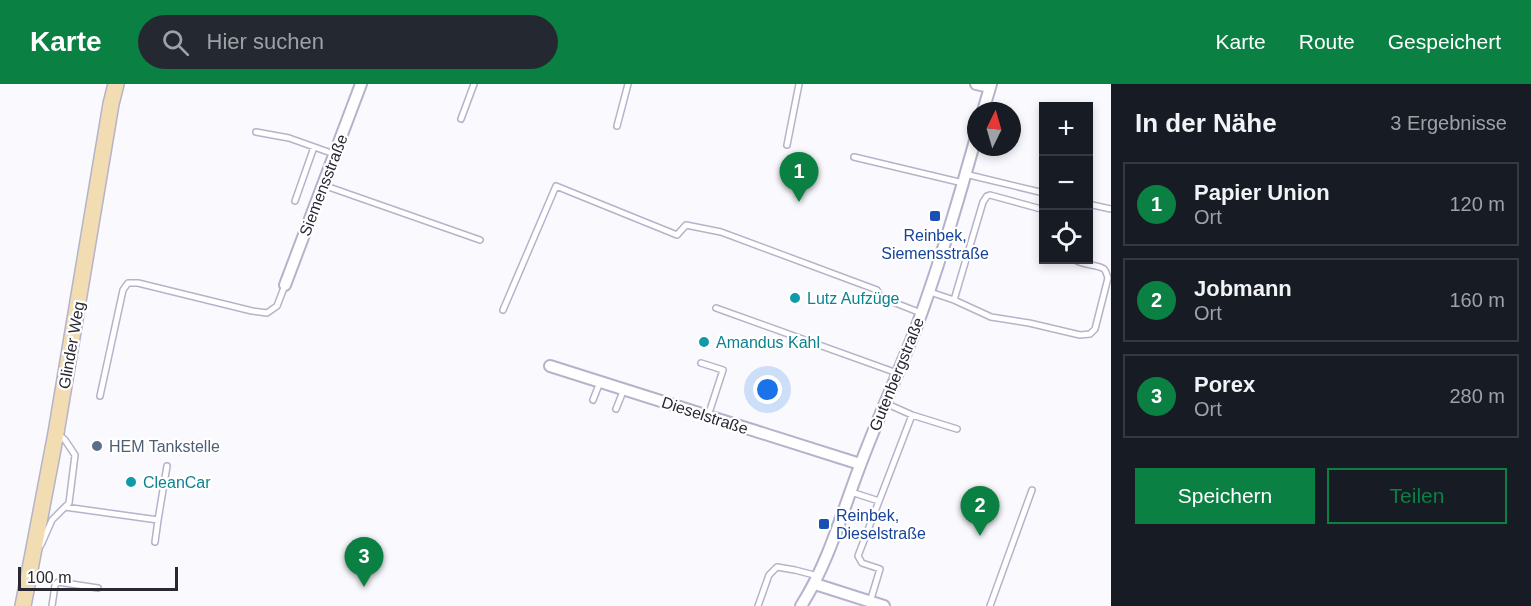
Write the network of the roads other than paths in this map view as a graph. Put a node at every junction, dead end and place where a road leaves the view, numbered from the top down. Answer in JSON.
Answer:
{"nodes":[{"id":1,"x":116,"y":84,"type":"edge"},
{"id":2,"x":361,"y":84,"type":"edge"},
{"id":3,"x":474,"y":84,"type":"edge"},
{"id":4,"x":628,"y":84,"type":"edge"},
{"id":5,"x":799,"y":84,"type":"edge"},
{"id":6,"x":976,"y":84,"type":"edge"},
{"id":7,"x":991,"y":86,"type":"edge"},
{"id":8,"x":986,"y":102,"type":"edge"},
{"id":9,"x":461,"y":119,"type":"dead end"},
{"id":10,"x":617,"y":126,"type":"dead end"},
{"id":11,"x":256,"y":132,"type":"dead end"},
{"id":12,"x":787,"y":145,"type":"dead end"},
{"id":13,"x":314,"y":147,"type":"junction"},
{"id":14,"x":334,"y":154,"type":"junction"},
{"id":15,"x":971,"y":156,"type":"edge"},
{"id":16,"x":854,"y":157,"type":"dead end"},
{"id":17,"x":964,"y":179,"type":"junction"},
{"id":18,"x":323,"y":185,"type":"junction"},
{"id":19,"x":1039,"y":192,"type":"edge"},
{"id":20,"x":295,"y":201,"type":"dead end"},
{"id":21,"x":1093,"y":205,"type":"edge"},
{"id":22,"x":1111,"y":209,"type":"edge"},
{"id":23,"x":1042,"y":210,"type":"edge"},
{"id":24,"x":480,"y":240,"type":"dead end"},
{"id":25,"x":1082,"y":264,"type":"edge"},
{"id":26,"x":1108,"y":269,"type":"edge"},
{"id":27,"x":285,"y":285,"type":"joint"},
{"id":28,"x":928,"y":291,"type":"junction"},
{"id":29,"x":954,"y":300,"type":"junction"},
{"id":30,"x":716,"y":308,"type":"dead end"},
{"id":31,"x":504,"y":310,"type":"dead end"},
{"id":32,"x":921,"y":313,"type":"junction"},
{"id":33,"x":701,"y":363,"type":"dead end"},
{"id":34,"x":550,"y":366,"type":"dead end"},
{"id":35,"x":897,"y":373,"type":"junction"},
{"id":36,"x":600,"y":382,"type":"junction"},
{"id":37,"x":624,"y":389,"type":"junction"},
{"id":38,"x":100,"y":396,"type":"dead end"},
{"id":39,"x":593,"y":400,"type":"dead end"},
{"id":40,"x":885,"y":403,"type":"junction"},
{"id":41,"x":616,"y":409,"type":"dead end"},
{"id":42,"x":912,"y":415,"type":"junction"},
{"id":43,"x":708,"y":416,"type":"junction"},
{"id":44,"x":957,"y":429,"type":"dead end"},
{"id":45,"x":56,"y":433,"type":"junction"},
{"id":46,"x":861,"y":464,"type":"junction"},
{"id":47,"x":167,"y":466,"type":"dead end"},
{"id":48,"x":1032,"y":490,"type":"dead end"},
{"id":49,"x":851,"y":492,"type":"junction"},
{"id":50,"x":879,"y":501,"type":"junction"},
{"id":51,"x":65,"y":507,"type":"junction"},
{"id":52,"x":158,"y":520,"type":"junction"},
{"id":53,"x":155,"y":542,"type":"dead end"},
{"id":54,"x":28,"y":571,"type":"junction"},
{"id":55,"x":816,"y":580,"type":"junction"},
{"id":56,"x":98,"y":588,"type":"dead end"},
{"id":57,"x":870,"y":602,"type":"junction"},
{"id":58,"x":23,"y":606,"type":"edge"},
{"id":59,"x":52,"y":606,"type":"edge"},
{"id":60,"x":758,"y":606,"type":"edge"},
{"id":61,"x":801,"y":606,"type":"edge"},
{"id":62,"x":884,"y":606,"type":"edge"},
{"id":63,"x":990,"y":606,"type":"edge"}],
"edges":[{"from":1,"to":45,"type":"main road","name":"Glinder Weg"},
{"from":2,"to":14,"type":"street","name":"Siemensstraße"},
{"from":3,"to":9,"type":"lane"},
{"from":4,"to":10,"type":"lane"},
{"from":5,"to":12,"type":"lane"},
{"from":6,"to":7,"type":"street"},
{"from":7,"to":8,"type":"street"},
{"from":11,"to":13,"type":"lane"},
{"from":13,"to":14,"type":"lane"},
{"from":13,"to":20,"type":"lane"},
{"from":14,"to":18,"type":"street","name":"Siemensstraße"},
{"from":15,"to":17,"type":"street","name":"Gutenbergstraße"},
{"from":16,"to":17,"type":"lane"},
{"from":17,"to":19,"type":"lane"},
{"from":17,"to":28,"type":"street","name":"Gutenbergstraße"},
{"from":18,"to":24,"type":"lane"},
{"from":18,"to":27,"type":"street","name":"Siemensstraße"},
{"from":21,"to":22,"type":"lane"},
{"from":23,"to":29,"type":"lane"},
{"from":25,"to":26,"type":"lane"},
{"from":26,"to":29,"type":"lane"},
{"from":27,"to":38,"type":"lane"},
{"from":28,"to":29,"type":"lane"},
{"from":28,"to":32,"type":"street","name":"Gutenbergstraße"},
{"from":30,"to":35,"type":"lane"},
{"from":31,"to":32,"type":"lane"},
{"from":32,"to":35,"type":"street","name":"Gutenbergstraße"},
{"from":33,"to":43,"type":"lane"},
{"from":34,"to":36,"type":"street","name":"Dieselstraße"},
{"from":35,"to":40,"type":"street","name":"Gutenbergstraße"},
{"from":36,"to":37,"type":"street","name":"Dieselstraße"},
{"from":36,"to":39,"type":"lane"},
{"from":37,"to":41,"type":"lane"},
{"from":37,"to":43,"type":"street","name":"Dieselstraße"},
{"from":40,"to":42,"type":"lane"},
{"from":40,"to":46,"type":"street","name":"Gutenbergstraße"},
{"from":42,"to":44,"type":"lane"},
{"from":42,"to":50,"type":"lane"},
{"from":43,"to":46,"type":"street","name":"Dieselstraße"},
{"from":45,"to":51,"type":"lane"},
{"from":45,"to":54,"type":"main road","name":"Glinder Weg"},
{"from":46,"to":49,"type":"street","name":"Gutenbergstraße"},
{"from":47,"to":52,"type":"lane"},
{"from":48,"to":63,"type":"lane"},
{"from":49,"to":50,"type":"lane"},
{"from":49,"to":55,"type":"street","name":"Gutenbergstraße"},
{"from":50,"to":57,"type":"lane"},
{"from":51,"to":52,"type":"lane"},
{"from":51,"to":54,"type":"lane"},
{"from":52,"to":53,"type":"lane"},
{"from":54,"to":58,"type":"main road","name":"Glinder Weg"},
{"from":55,"to":57,"type":"street"},
{"from":55,"to":60,"type":"lane"},
{"from":55,"to":61,"type":"street","name":"Gutenbergstraße"},
{"from":56,"to":59,"type":"lane"},
{"from":57,"to":62,"type":"street"}]}
